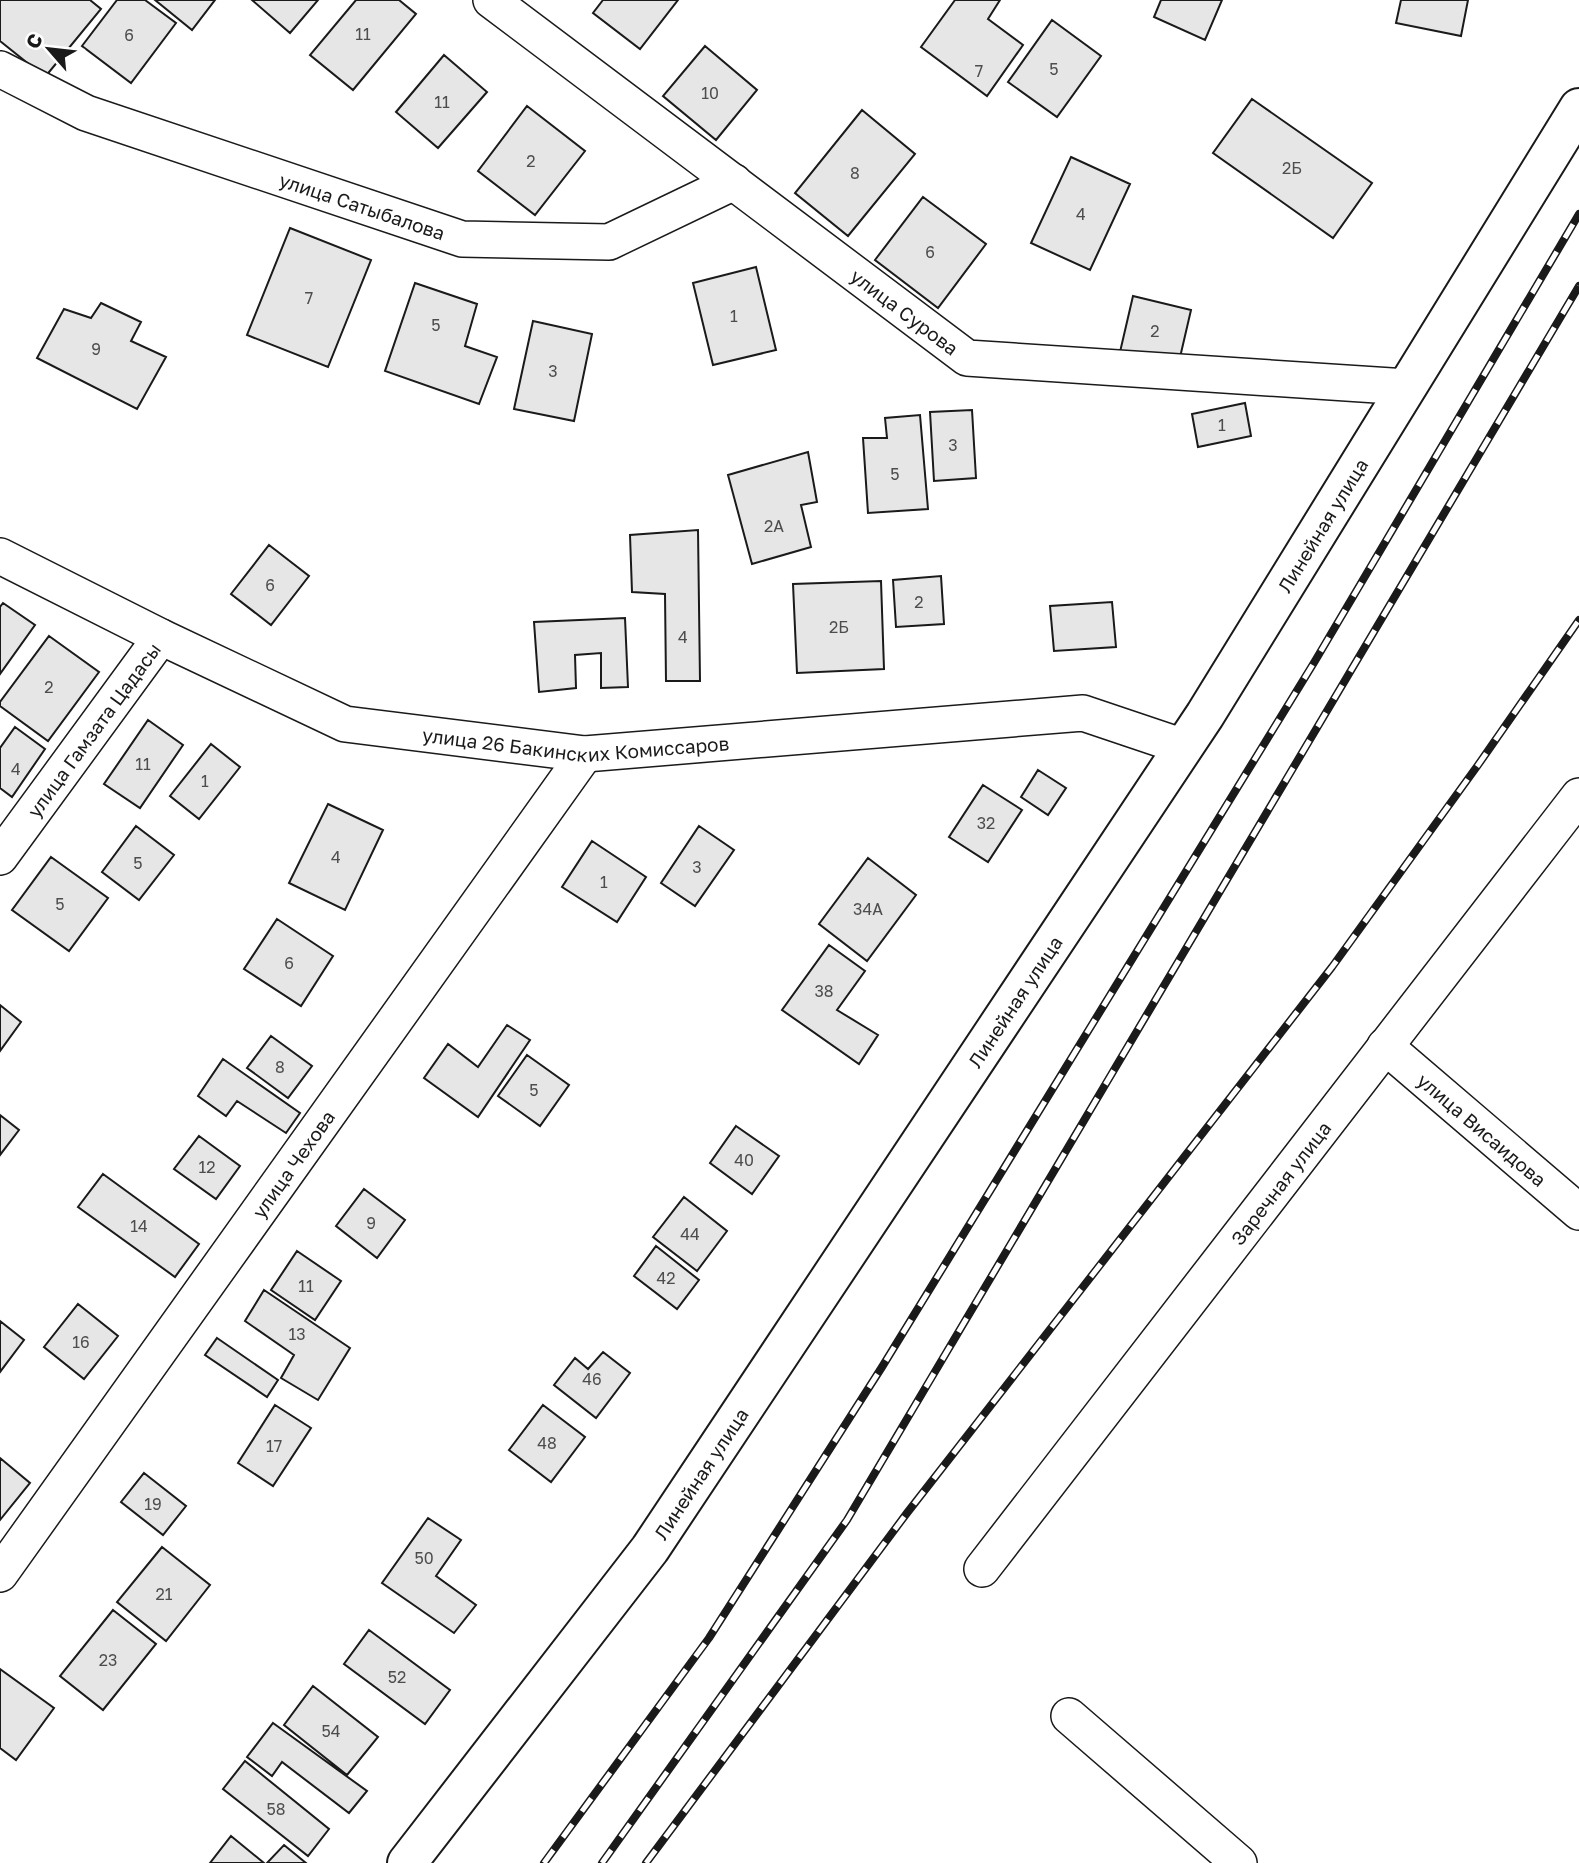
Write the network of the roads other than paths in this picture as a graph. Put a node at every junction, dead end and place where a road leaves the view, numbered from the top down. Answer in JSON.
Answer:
{"nodes":[{"id":1,"x":491,"y":0,"type":"edge"},
{"id":2,"x":0,"y":69,"type":"edge"},
{"id":3,"x":1579,"y":108,"type":"edge"},
{"id":4,"x":734,"y":182,"type":"junction"},
{"id":5,"x":1407,"y":387,"type":"junction"},
{"id":6,"x":0,"y":556,"type":"edge"},
{"id":7,"x":161,"y":637,"type":"junction"},
{"id":8,"x":1184,"y":747,"type":"junction"},
{"id":9,"x":585,"y":754,"type":"junction"},
{"id":10,"x":1579,"y":796,"type":"edge"},
{"id":11,"x":0,"y":857,"type":"edge"},
{"id":12,"x":1385,"y":1046,"type":"junction"},
{"id":13,"x":1579,"y":1212,"type":"edge"},
{"id":14,"x":982,"y":1569,"type":"dead end"},
{"id":15,"x":0,"y":1574,"type":"edge"},
{"id":16,"x":1069,"y":1716,"type":"dead end"},
{"id":17,"x":407,"y":1863,"type":"edge"},
{"id":18,"x":1239,"y":1863,"type":"edge"}],
"edges":[{"from":1,"to":4,"type":"street","name":"улица Сурова"},
{"from":2,"to":4,"type":"street","name":"улица Сатыбалова"},
{"from":3,"to":5,"type":"main road","name":"Линейная улица"},
{"from":4,"to":5,"type":"street","name":"улица Сурова"},
{"from":5,"to":8,"type":"main road","name":"Линейная улица"},
{"from":6,"to":7,"type":"street","name":"улица 26 Бакинских Комиссаров"},
{"from":7,"to":9,"type":"street","name":"улица 26 Бакинских Комиссаров"},
{"from":7,"to":11,"type":"street","name":"улица Гамзата Цадасы"},
{"from":8,"to":9,"type":"street","name":"улица 26 Бакинских Комиссаров"},
{"from":8,"to":17,"type":"main road","name":"Линейная улица"},
{"from":9,"to":15,"type":"street","name":"улица Чехова"},
{"from":10,"to":12,"type":"street","name":"Заречная улица"},
{"from":12,"to":13,"type":"street","name":"улица Висаидова"},
{"from":12,"to":14,"type":"street","name":"Заречная улица"},
{"from":16,"to":18,"type":"street"}]}
